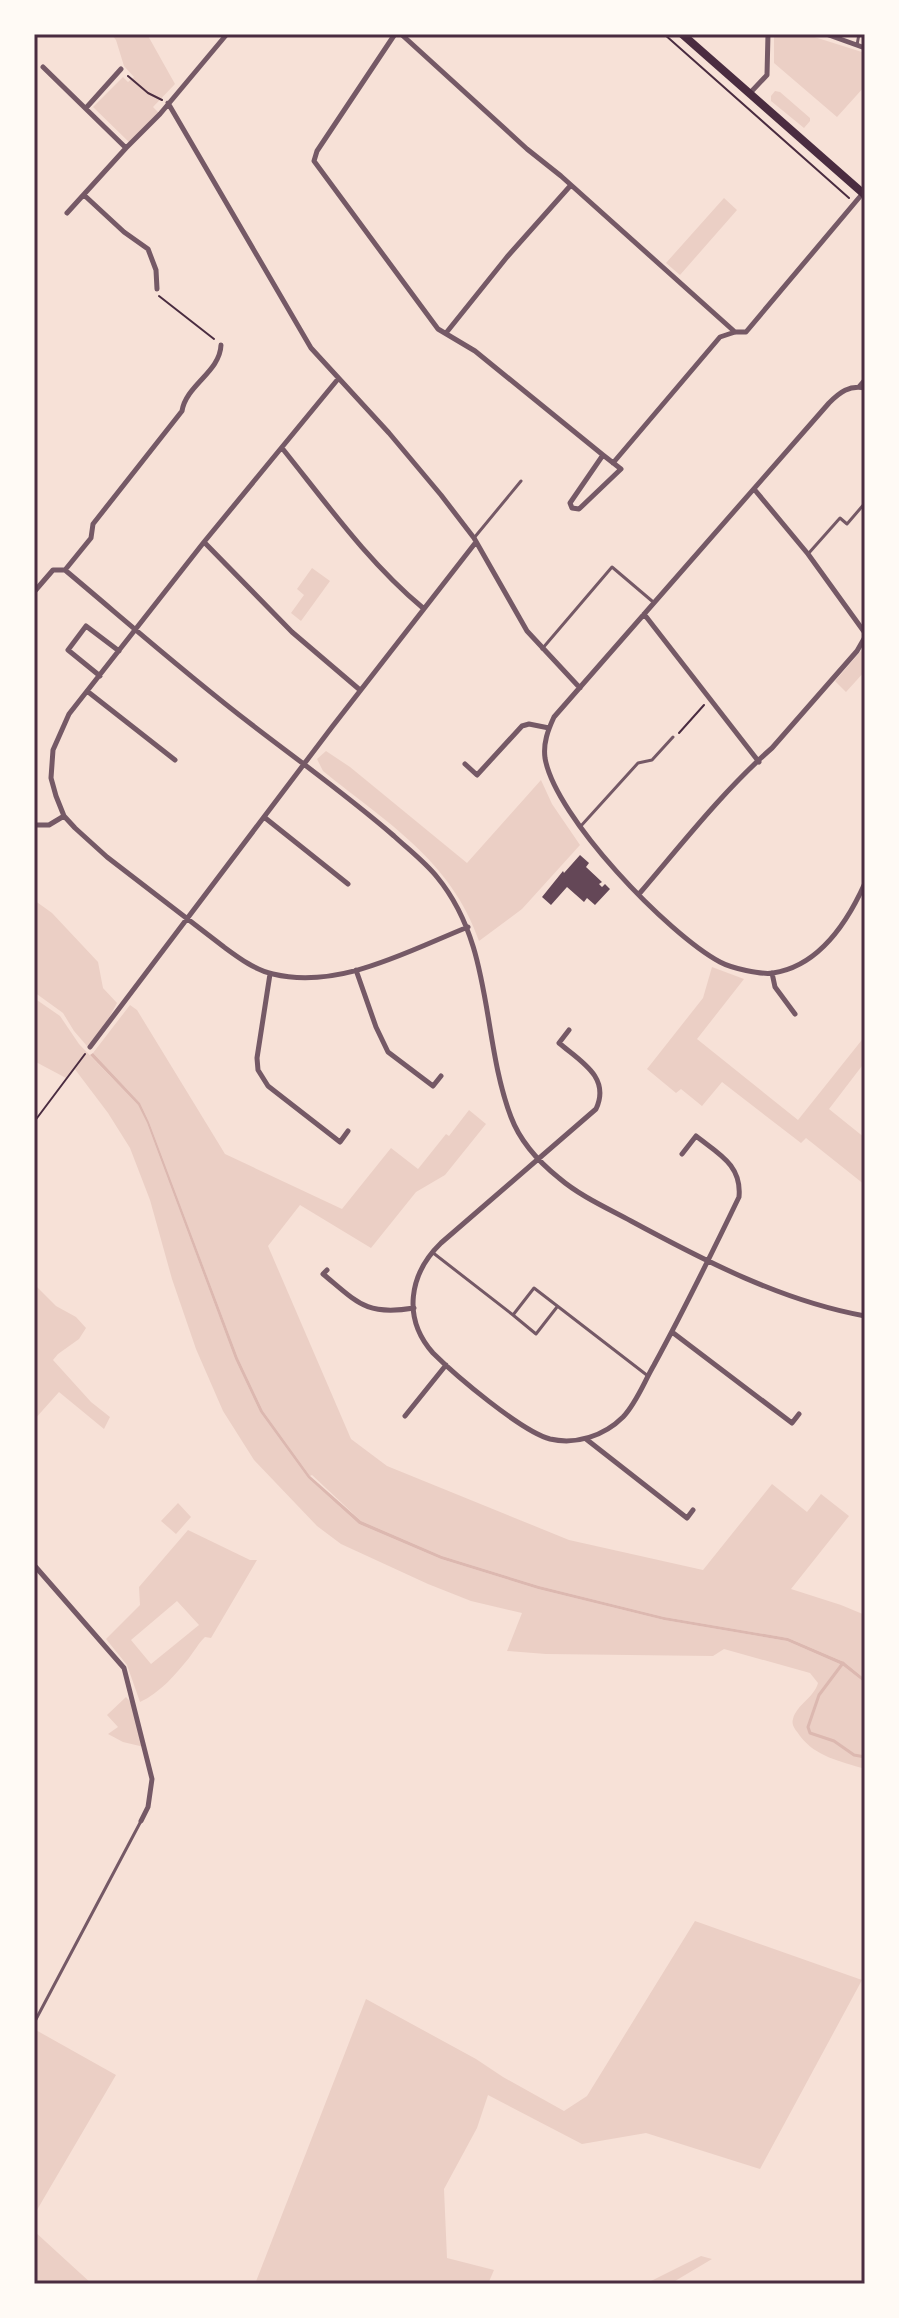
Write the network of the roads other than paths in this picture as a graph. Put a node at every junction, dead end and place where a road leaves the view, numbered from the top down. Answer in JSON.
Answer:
{"nodes":[{"id":1,"x":227,"y":34,"type":"edge"},
{"id":2,"x":398,"y":34,"type":"edge"},
{"id":3,"x":682,"y":34,"type":"edge"},
{"id":4,"x":768,"y":34,"type":"edge"},
{"id":5,"x":826,"y":34,"type":"edge"},
{"id":6,"x":859,"y":34,"type":"edge"},
{"id":7,"x":857,"y":45,"type":"junction"},
{"id":8,"x":865,"y":48,"type":"edge"},
{"id":9,"x":43,"y":67,"type":"dead end"},
{"id":10,"x":121,"y":69,"type":"road end"},
{"id":11,"x":749,"y":94,"type":"junction"},
{"id":12,"x":168,"y":103,"type":"junction"},
{"id":13,"x":86,"y":108,"type":"junction"},
{"id":14,"x":126,"y":148,"type":"junction"},
{"id":15,"x":571,"y":185,"type":"junction"},
{"id":16,"x":864,"y":194,"type":"edge"},
{"id":17,"x":84,"y":195,"type":"junction"},
{"id":18,"x":67,"y":213,"type":"dead end"},
{"id":19,"x":157,"y":289,"type":"road end"},
{"id":20,"x":735,"y":332,"type":"junction"},
{"id":21,"x":446,"y":333,"type":"junction"},
{"id":22,"x":221,"y":345,"type":"road end"},
{"id":23,"x":338,"y":379,"type":"junction"},
{"id":24,"x":865,"y":380,"type":"edge"},
{"id":25,"x":862,"y":388,"type":"edge"},
{"id":26,"x":282,"y":448,"type":"junction"},
{"id":27,"x":603,"y":455,"type":"junction"},
{"id":28,"x":613,"y":463,"type":"junction"},
{"id":29,"x":521,"y":481,"type":"dead end"},
{"id":30,"x":754,"y":489,"type":"junction"},
{"id":31,"x":865,"y":503,"type":"edge"},
{"id":32,"x":475,"y":540,"type":"junction"},
{"id":33,"x":204,"y":542,"type":"junction"},
{"id":34,"x":808,"y":554,"type":"junction"},
{"id":35,"x":65,"y":570,"type":"junction"},
{"id":36,"x":34,"y":592,"type":"edge"},
{"id":37,"x":654,"y":603,"type":"junction"},
{"id":38,"x":423,"y":608,"type":"junction"},
{"id":39,"x":644,"y":614,"type":"junction"},
{"id":40,"x":136,"y":630,"type":"junction"},
{"id":41,"x":865,"y":635,"type":"edge"},
{"id":42,"x":542,"y":649,"type":"junction"},
{"id":43,"x":119,"y":651,"type":"junction"},
{"id":44,"x":100,"y":676,"type":"junction"},
{"id":45,"x":580,"y":688,"type":"junction"},
{"id":46,"x":360,"y":690,"type":"junction"},
{"id":47,"x":87,"y":691,"type":"junction"},
{"id":48,"x":549,"y":728,"type":"junction"},
{"id":49,"x":673,"y":737,"type":"road end"},
{"id":50,"x":175,"y":760,"type":"dead end"},
{"id":51,"x":759,"y":762,"type":"junction"},
{"id":52,"x":305,"y":764,"type":"junction"},
{"id":53,"x":465,"y":764,"type":"dead end"},
{"id":54,"x":64,"y":816,"type":"junction"},
{"id":55,"x":264,"y":817,"type":"junction"},
{"id":56,"x":34,"y":825,"type":"edge"},
{"id":57,"x":580,"y":827,"type":"junction"},
{"id":58,"x":865,"y":883,"type":"edge"},
{"id":59,"x":348,"y":884,"type":"dead end"},
{"id":60,"x":638,"y":894,"type":"junction"},
{"id":61,"x":188,"y":919,"type":"junction"},
{"id":62,"x":468,"y":927,"type":"junction"},
{"id":63,"x":356,"y":970,"type":"junction"},
{"id":64,"x":772,"y":973,"type":"junction"},
{"id":65,"x":270,"y":974,"type":"junction"},
{"id":66,"x":795,"y":1014,"type":"dead end"},
{"id":67,"x":569,"y":1030,"type":"dead end"},
{"id":68,"x":90,"y":1047,"type":"dead end"},
{"id":69,"x":441,"y":1076,"type":"dead end"},
{"id":70,"x":348,"y":1131,"type":"dead end"},
{"id":71,"x":682,"y":1154,"type":"dead end"},
{"id":72,"x":539,"y":1160,"type":"junction"},
{"id":73,"x":432,"y":1252,"type":"junction"},
{"id":74,"x":708,"y":1259,"type":"junction"},
{"id":75,"x":327,"y":1270,"type":"dead end"},
{"id":76,"x":557,"y":1307,"type":"junction"},
{"id":77,"x":414,"y":1308,"type":"junction"},
{"id":78,"x":513,"y":1315,"type":"junction"},
{"id":79,"x":865,"y":1316,"type":"edge"},
{"id":80,"x":672,"y":1332,"type":"junction"},
{"id":81,"x":446,"y":1365,"type":"junction"},
{"id":82,"x":648,"y":1376,"type":"junction"},
{"id":83,"x":799,"y":1414,"type":"dead end"},
{"id":84,"x":405,"y":1416,"type":"dead end"},
{"id":85,"x":585,"y":1439,"type":"junction"},
{"id":86,"x":693,"y":1510,"type":"dead end"},
{"id":87,"x":34,"y":1565,"type":"edge"},
{"id":88,"x":141,"y":1821,"type":"joint"},
{"id":89,"x":34,"y":2023,"type":"edge"}],
"edges":[{"from":1,"to":12,"type":"street"},
{"from":2,"to":15,"type":"street"},
{"from":2,"to":21,"type":"street"},
{"from":3,"to":11,"type":"main road"},
{"from":4,"to":11,"type":"street"},
{"from":5,"to":7,"type":"street"},
{"from":6,"to":7,"type":"lane"},
{"from":7,"to":8,"type":"street"},
{"from":9,"to":13,"type":"street"},
{"from":10,"to":13,"type":"street"},
{"from":11,"to":16,"type":"main road"},
{"from":12,"to":14,"type":"street"},
{"from":12,"to":23,"type":"street"},
{"from":13,"to":14,"type":"street"},
{"from":14,"to":17,"type":"street"},
{"from":15,"to":20,"type":"street"},
{"from":15,"to":21,"type":"street"},
{"from":16,"to":20,"type":"street"},
{"from":17,"to":18,"type":"street"},
{"from":17,"to":19,"type":"street"},
{"from":20,"to":28,"type":"street"},
{"from":21,"to":27,"type":"street"},
{"from":22,"to":35,"type":"street"},
{"from":23,"to":26,"type":"street"},
{"from":23,"to":32,"type":"street"},
{"from":24,"to":25,"type":"street"},
{"from":25,"to":30,"type":"street"},
{"from":26,"to":33,"type":"street"},
{"from":26,"to":38,"type":"street"},
{"from":27,"to":28,"type":"street"},
{"from":27,"to":28,"type":"street"},
{"from":29,"to":32,"type":"lane"},
{"from":30,"to":34,"type":"street"},
{"from":30,"to":37,"type":"street"},
{"from":31,"to":34,"type":"lane"},
{"from":32,"to":38,"type":"street"},
{"from":32,"to":42,"type":"street"},
{"from":33,"to":40,"type":"street"},
{"from":33,"to":46,"type":"street"},
{"from":34,"to":41,"type":"street"},
{"from":35,"to":36,"type":"street"},
{"from":35,"to":40,"type":"street"},
{"from":37,"to":39,"type":"street"},
{"from":37,"to":42,"type":"lane"},
{"from":38,"to":46,"type":"street"},
{"from":39,"to":45,"type":"street"},
{"from":39,"to":51,"type":"street"},
{"from":40,"to":43,"type":"street"},
{"from":40,"to":52,"type":"street"},
{"from":41,"to":51,"type":"street"},
{"from":42,"to":45,"type":"street"},
{"from":43,"to":44,"type":"street"},
{"from":43,"to":44,"type":"street"},
{"from":44,"to":47,"type":"street"},
{"from":45,"to":48,"type":"street"},
{"from":46,"to":52,"type":"street"},
{"from":47,"to":50,"type":"street"},
{"from":47,"to":54,"type":"street"},
{"from":48,"to":53,"type":"street"},
{"from":48,"to":57,"type":"street"},
{"from":49,"to":57,"type":"lane"},
{"from":51,"to":60,"type":"street"},
{"from":52,"to":55,"type":"street"},
{"from":52,"to":62,"type":"street"},
{"from":54,"to":56,"type":"street"},
{"from":54,"to":61,"type":"street"},
{"from":55,"to":59,"type":"street"},
{"from":55,"to":61,"type":"street"},
{"from":57,"to":60,"type":"street"},
{"from":58,"to":64,"type":"street"},
{"from":60,"to":64,"type":"street"},
{"from":61,"to":65,"type":"street"},
{"from":61,"to":68,"type":"street"},
{"from":62,"to":63,"type":"street"},
{"from":62,"to":72,"type":"street"},
{"from":63,"to":65,"type":"street"},
{"from":63,"to":69,"type":"street"},
{"from":64,"to":66,"type":"street"},
{"from":65,"to":70,"type":"street"},
{"from":67,"to":72,"type":"street"},
{"from":71,"to":74,"type":"street"},
{"from":72,"to":73,"type":"street"},
{"from":72,"to":74,"type":"street"},
{"from":73,"to":77,"type":"street"},
{"from":73,"to":78,"type":"lane"},
{"from":74,"to":79,"type":"street"},
{"from":74,"to":80,"type":"street"},
{"from":75,"to":77,"type":"street"},
{"from":76,"to":78,"type":"lane"},
{"from":76,"to":78,"type":"lane"},
{"from":76,"to":82,"type":"lane"},
{"from":77,"to":81,"type":"street"},
{"from":80,"to":82,"type":"street"},
{"from":80,"to":83,"type":"street"},
{"from":81,"to":84,"type":"street"},
{"from":81,"to":85,"type":"street"},
{"from":82,"to":85,"type":"street"},
{"from":85,"to":86,"type":"street"},
{"from":87,"to":88,"type":"street"},
{"from":88,"to":89,"type":"lane"}]}
